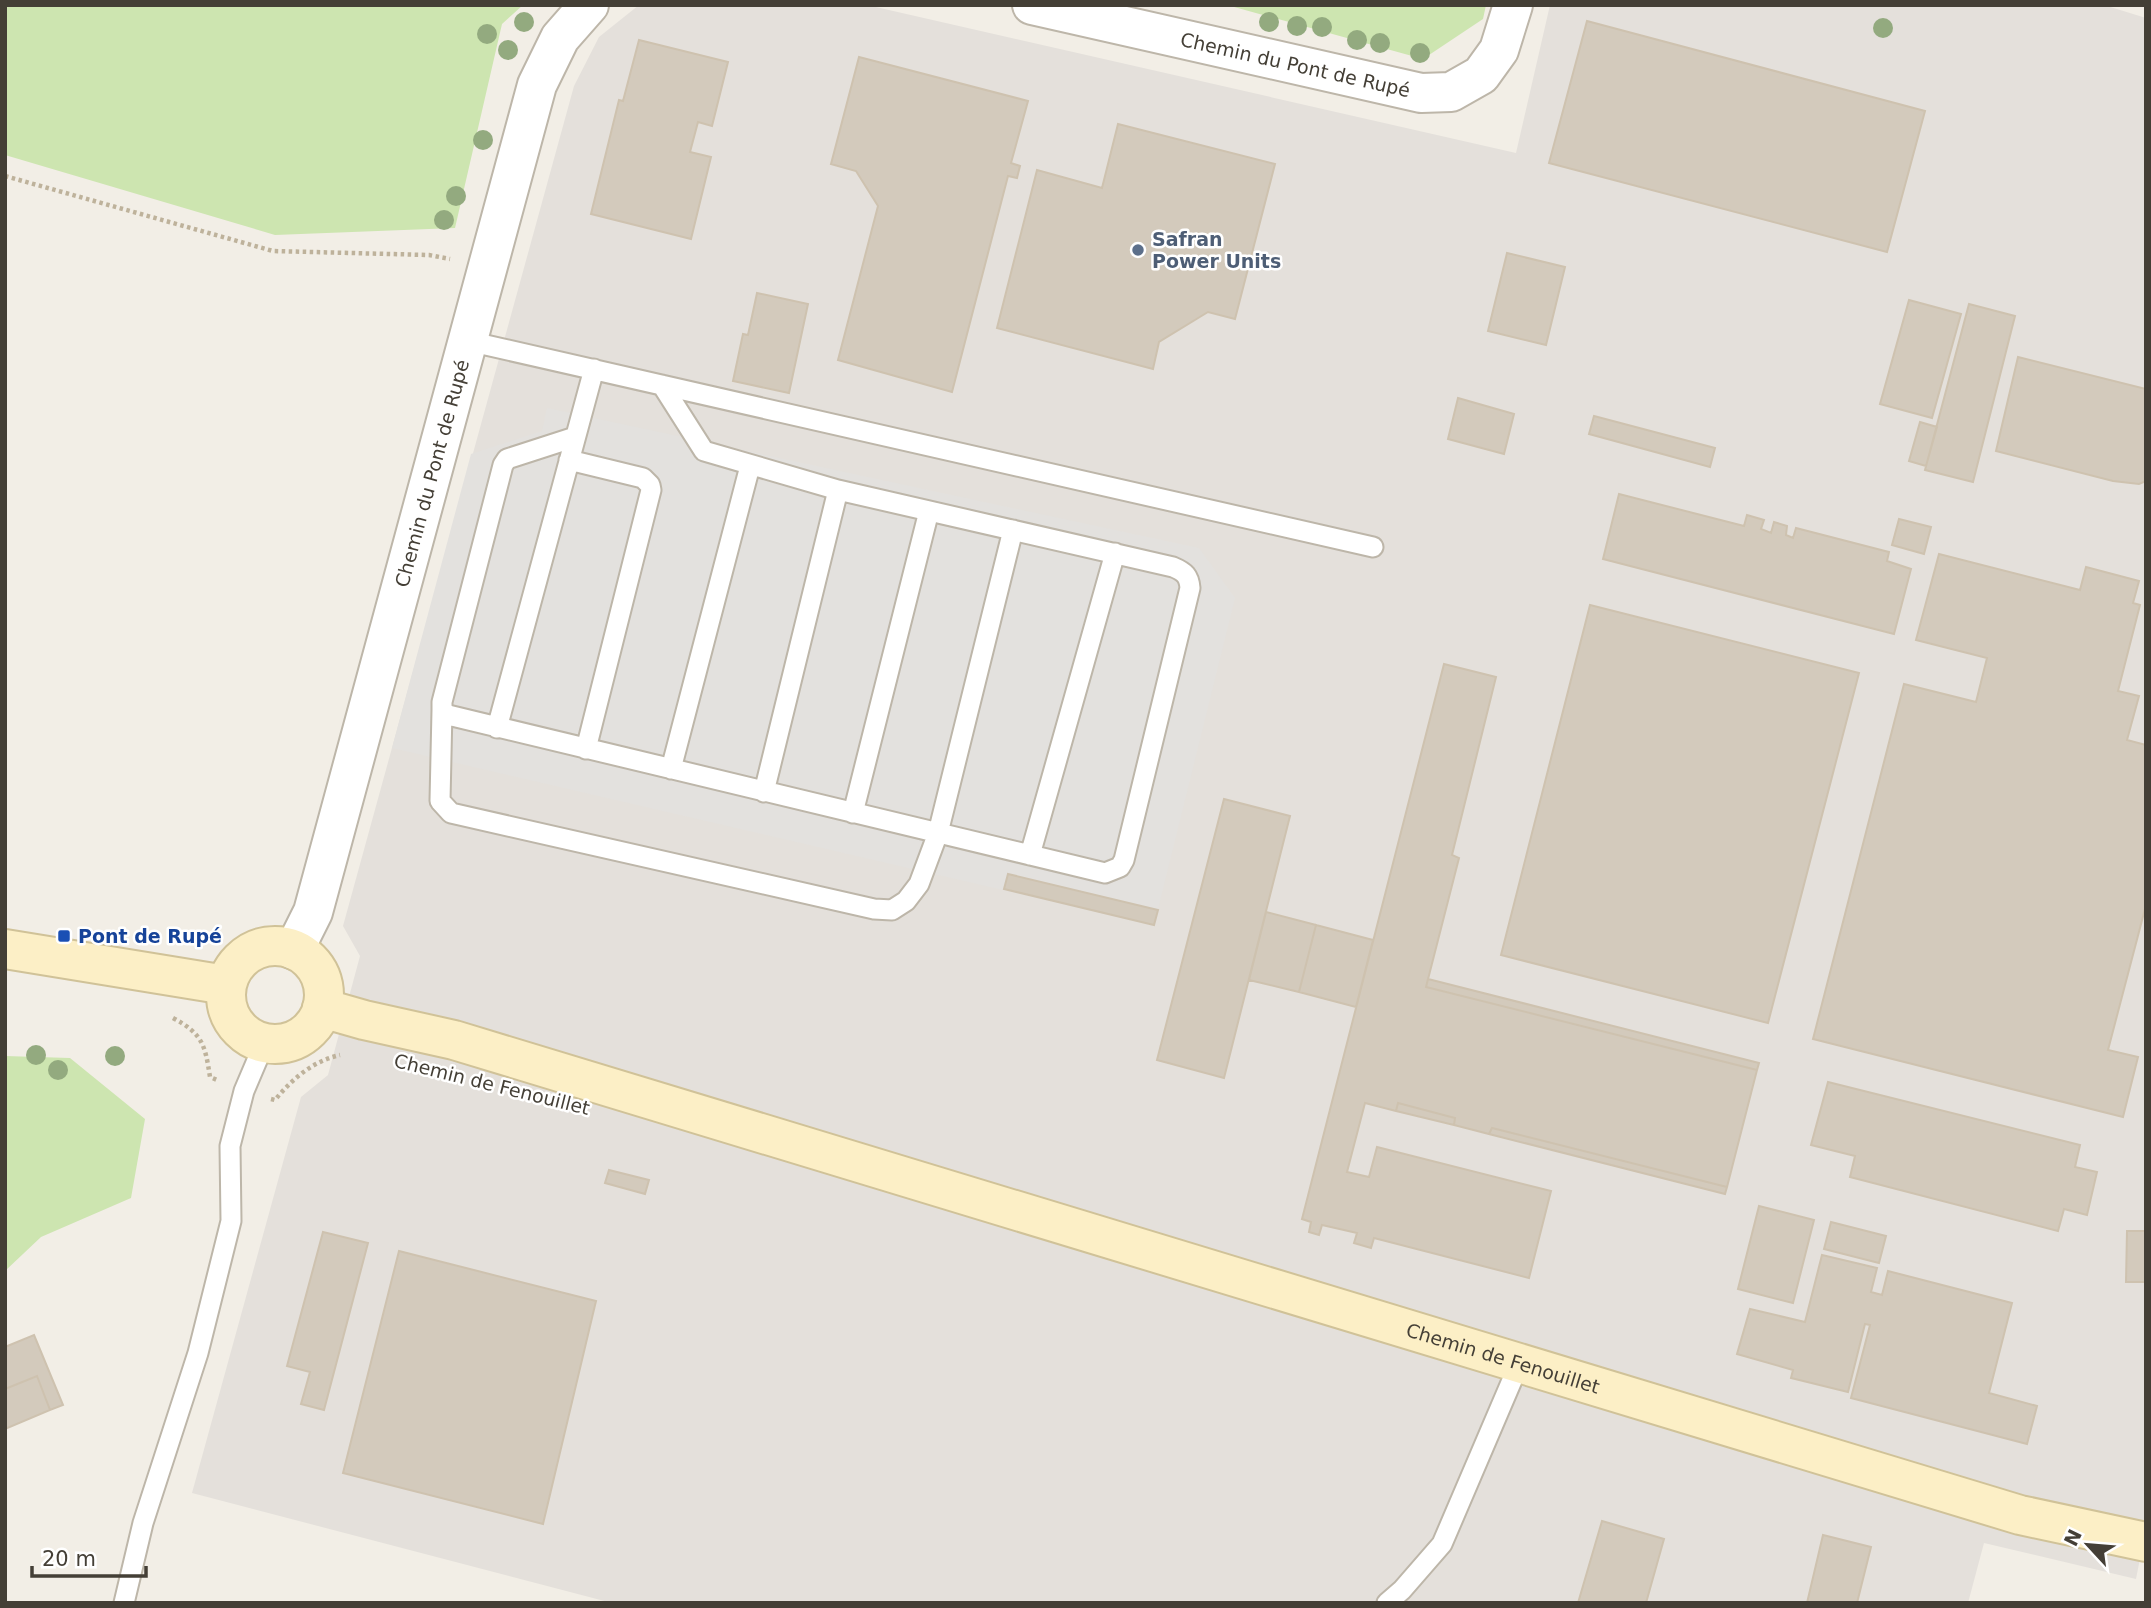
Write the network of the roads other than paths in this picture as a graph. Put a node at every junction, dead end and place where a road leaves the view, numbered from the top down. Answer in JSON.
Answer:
{"nodes":[{"id":1,"x":589,"y":5,"type":"edge"},
{"id":2,"x":1031,"y":5,"type":"edge"},
{"id":3,"x":1513,"y":5,"type":"edge"},
{"id":4,"x":468,"y":341,"type":"junction"},
{"id":5,"x":594,"y":369,"type":"junction"},
{"id":6,"x":662,"y":385,"type":"junction"},
{"id":7,"x":575,"y":437,"type":"junction"},
{"id":8,"x":569,"y":460,"type":"junction"},
{"id":9,"x":750,"y":466,"type":"junction"},
{"id":10,"x":838,"y":490,"type":"junction"},
{"id":11,"x":929,"y":511,"type":"junction"},
{"id":12,"x":1013,"y":530,"type":"junction"},
{"id":13,"x":1373,"y":547,"type":"dead end"},
{"id":14,"x":1115,"y":553,"type":"junction"},
{"id":15,"x":442,"y":710,"type":"junction"},
{"id":16,"x":497,"y":728,"type":"junction"},
{"id":17,"x":586,"y":749,"type":"junction"},
{"id":18,"x":671,"y":769,"type":"junction"},
{"id":19,"x":764,"y":792,"type":"junction"},
{"id":20,"x":853,"y":813,"type":"junction"},
{"id":21,"x":937,"y":833,"type":"junction"},
{"id":22,"x":1030,"y":855,"type":"junction"},
{"id":23,"x":5,"y":949,"type":"edge"},
{"id":24,"x":294,"y":950,"type":"junction"},
{"id":25,"x":226,"y":985,"type":"junction"},
{"id":26,"x":322,"y":1008,"type":"junction"},
{"id":27,"x":264,"y":1044,"type":"junction"},
{"id":28,"x":1519,"y":1364,"type":"junction"},
{"id":29,"x":2146,"y":1542,"type":"edge"},
{"id":30,"x":124,"y":1603,"type":"edge"},
{"id":31,"x":1387,"y":1603,"type":"edge"}],
"edges":[{"from":1,"to":4,"type":"street","name":"Chemin du Pont de Rupé"},
{"from":2,"to":3,"type":"street","name":"Chemin du Pont de Rupé"},
{"from":4,"to":5,"type":"lane"},
{"from":4,"to":24,"type":"street","name":"Chemin du Pont de Rupé"},
{"from":5,"to":6,"type":"lane"},
{"from":5,"to":7,"type":"lane"},
{"from":6,"to":9,"type":"lane"},
{"from":6,"to":13,"type":"lane"},
{"from":7,"to":8,"type":"lane"},
{"from":7,"to":15,"type":"lane"},
{"from":8,"to":16,"type":"lane"},
{"from":8,"to":17,"type":"lane"},
{"from":9,"to":10,"type":"lane"},
{"from":9,"to":18,"type":"lane"},
{"from":10,"to":11,"type":"lane"},
{"from":10,"to":19,"type":"lane"},
{"from":11,"to":12,"type":"lane"},
{"from":11,"to":20,"type":"lane"},
{"from":12,"to":14,"type":"lane"},
{"from":12,"to":21,"type":"lane"},
{"from":14,"to":22,"type":"lane"},
{"from":14,"to":22,"type":"lane"},
{"from":15,"to":16,"type":"lane"},
{"from":15,"to":21,"type":"lane"},
{"from":16,"to":17,"type":"lane"},
{"from":17,"to":18,"type":"lane"},
{"from":18,"to":19,"type":"lane"},
{"from":19,"to":20,"type":"lane"},
{"from":20,"to":21,"type":"lane"},
{"from":21,"to":22,"type":"lane"},
{"from":23,"to":25,"type":"street"},
{"from":24,"to":25,"type":"street"},
{"from":24,"to":26,"type":"street"},
{"from":25,"to":27,"type":"street"},
{"from":26,"to":27,"type":"street"},
{"from":26,"to":28,"type":"street","name":"Chemin de Fenouillet"},
{"from":27,"to":30,"type":"lane"},
{"from":28,"to":29,"type":"street","name":"Chemin de Fenouillet"},
{"from":28,"to":31,"type":"lane"}]}
